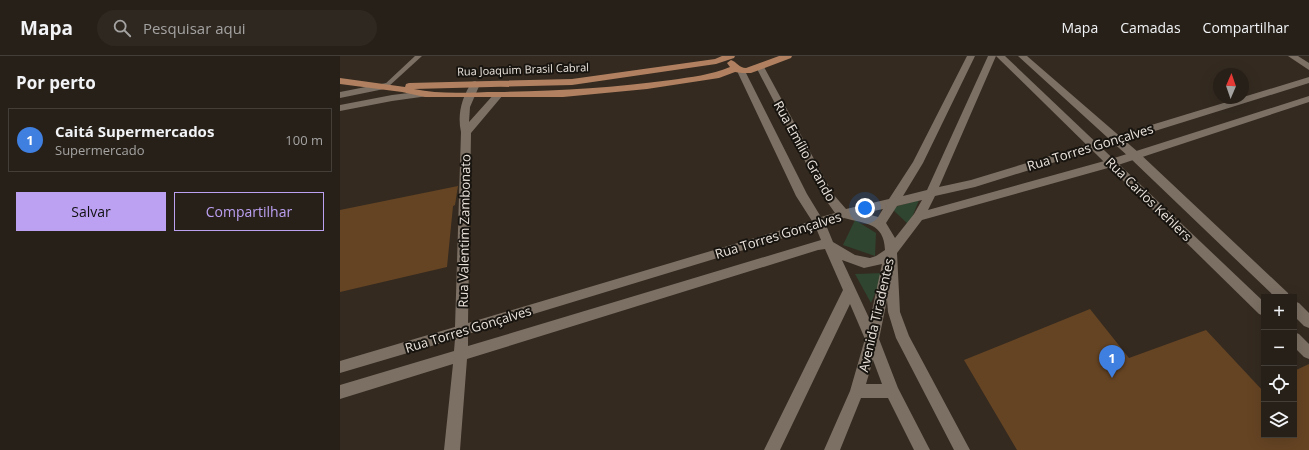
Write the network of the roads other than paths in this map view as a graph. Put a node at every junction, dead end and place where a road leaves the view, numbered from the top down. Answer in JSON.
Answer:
{"nodes":[{"id":1,"x":420,"y":56,"type":"edge"},
{"id":2,"x":731,"y":56,"type":"edge"},
{"id":3,"x":735,"y":56,"type":"edge"},
{"id":4,"x":788,"y":56,"type":"edge"},
{"id":5,"x":971,"y":56,"type":"edge"},
{"id":6,"x":992,"y":56,"type":"edge"},
{"id":7,"x":1000,"y":56,"type":"edge"},
{"id":8,"x":1022,"y":56,"type":"edge"},
{"id":9,"x":1292,"y":56,"type":"edge"},
{"id":10,"x":762,"y":63,"type":"edge"},
{"id":11,"x":1309,"y":67,"type":"edge"},
{"id":12,"x":738,"y":70,"type":"junction"},
{"id":13,"x":1309,"y":80,"type":"edge"},
{"id":14,"x":340,"y":81,"type":"edge"},
{"id":15,"x":475,"y":84,"type":"junction"},
{"id":16,"x":386,"y":86,"type":"junction"},
{"id":17,"x":425,"y":94,"type":"junction"},
{"id":18,"x":340,"y":95,"type":"edge"},
{"id":19,"x":469,"y":95,"type":"junction"},
{"id":20,"x":498,"y":95,"type":"junction"},
{"id":21,"x":962,"y":96,"type":"junction"},
{"id":22,"x":1309,"y":99,"type":"edge"},
{"id":23,"x":340,"y":108,"type":"edge"},
{"id":24,"x":466,"y":132,"type":"junction"},
{"id":25,"x":1116,"y":139,"type":"junction"},
{"id":26,"x":1096,"y":147,"type":"junction"},
{"id":27,"x":1134,"y":155,"type":"junction"},
{"id":28,"x":1111,"y":163,"type":"junction"},
{"id":29,"x":932,"y":194,"type":"junction"},
{"id":30,"x":892,"y":203,"type":"junction"},
{"id":31,"x":844,"y":214,"type":"junction"},
{"id":32,"x":918,"y":217,"type":"junction"},
{"id":33,"x":819,"y":223,"type":"junction"},
{"id":34,"x":880,"y":223,"type":"junction"},
{"id":35,"x":828,"y":244,"type":"junction"},
{"id":36,"x":891,"y":253,"type":"junction"},
{"id":37,"x":850,"y":290,"type":"junction"},
{"id":38,"x":1280,"y":294,"type":"edge"},
{"id":39,"x":1261,"y":307,"type":"edge"},
{"id":40,"x":1297,"y":310,"type":"edge"},
{"id":41,"x":1309,"y":322,"type":"edge"},
{"id":42,"x":461,"y":331,"type":"junction"},
{"id":43,"x":872,"y":339,"type":"junction"},
{"id":44,"x":1297,"y":341,"type":"edge"},
{"id":45,"x":1309,"y":353,"type":"edge"},
{"id":46,"x":461,"y":354,"type":"junction"},
{"id":47,"x":340,"y":367,"type":"edge"},
{"id":48,"x":858,"y":391,"type":"junction"},
{"id":49,"x":892,"y":391,"type":"junction"},
{"id":50,"x":340,"y":392,"type":"edge"},
{"id":51,"x":452,"y":450,"type":"edge"},
{"id":52,"x":772,"y":450,"type":"edge"},
{"id":53,"x":832,"y":450,"type":"edge"},
{"id":54,"x":922,"y":450,"type":"edge"},
{"id":55,"x":962,"y":450,"type":"edge"}],
"edges":[{"from":1,"to":16,"type":"lane"},
{"from":2,"to":15,"type":"main road","name":"Rua Joaquim Brasil Cabral"},
{"from":3,"to":12,"type":"main road"},
{"from":4,"to":10,"type":"main road"},
{"from":5,"to":21,"type":"street","name":"Avenida Tiradentes"},
{"from":6,"to":21,"type":"street","name":"Avenida Tiradentes"},
{"from":7,"to":26,"type":"street","name":"Rua Carlos Kehlers"},
{"from":8,"to":25,"type":"street","name":"Rua Carlos Kehlers"},
{"from":9,"to":11,"type":"street"},
{"from":10,"to":12,"type":"main road","name":"Rua Joaquim Brasil Cabral"},
{"from":10,"to":31,"type":"street","name":"Rua Emílio Grando"},
{"from":12,"to":20,"type":"main road","name":"Rua Joaquim Brasil Cabral"},
{"from":12,"to":33,"type":"street","name":"Rua Emílio Grando"},
{"from":13,"to":25,"type":"street","name":"Rua Torres Gonçalves"},
{"from":14,"to":16,"type":"main road"},
{"from":15,"to":16,"type":"main road","name":"Rua Joaquim Brasil Cabral"},
{"from":15,"to":19,"type":"street","name":"Rua Valentim Zambonato"},
{"from":16,"to":17,"type":"main road","name":"Rua Joaquim Brasil Cabral"},
{"from":16,"to":18,"type":"street","name":"Rua Joaquim Brasil Cabral"},
{"from":17,"to":19,"type":"main road","name":"Rua Joaquim Brasil Cabral"},
{"from":17,"to":23,"type":"street","name":"Rua Joaquim Brasil Cabral"},
{"from":19,"to":20,"type":"main road","name":"Rua Joaquim Brasil Cabral"},
{"from":19,"to":24,"type":"street","name":"Rua Valentim Zambonato"},
{"from":20,"to":24,"type":"street"},
{"from":21,"to":29,"type":"street","name":"Avenida Tiradentes"},
{"from":21,"to":30,"type":"street","name":"Avenida Tiradentes"},
{"from":22,"to":27,"type":"street","name":"Rua Torres Gonçalves"},
{"from":24,"to":42,"type":"street","name":"Rua Valentim Zambonato"},
{"from":25,"to":26,"type":"street","name":"Rua Torres Gonçalves"},
{"from":25,"to":27,"type":"street","name":"Rua Carlos Kehlers"},
{"from":26,"to":28,"type":"street","name":"Rua Carlos Kehlers"},
{"from":26,"to":29,"type":"street","name":"Rua Torres Gonçalves"},
{"from":27,"to":28,"type":"street","name":"Rua Torres Gonçalves"},
{"from":27,"to":38,"type":"street","name":"Rua Carlos Kehlers"},
{"from":28,"to":32,"type":"street","name":"Rua Torres Gonçalves"},
{"from":28,"to":39,"type":"street","name":"Rua Carlos Kehlers"},
{"from":29,"to":30,"type":"street","name":"Rua Torres Gonçalves"},
{"from":29,"to":32,"type":"street","name":"Avenida Tiradentes"},
{"from":30,"to":31,"type":"street","name":"Rua Torres Gonçalves"},
{"from":30,"to":34,"type":"street","name":"Avenida Tiradentes"},
{"from":31,"to":33,"type":"street","name":"Rua Torres Gonçalves"},
{"from":31,"to":34,"type":"street","name":"Rua Emílio Grando"},
{"from":32,"to":36,"type":"street","name":"Avenida Tiradentes"},
{"from":33,"to":35,"type":"street","name":"Rua Emílio Grando"},
{"from":33,"to":42,"type":"street","name":"Rua Torres Gonçalves"},
{"from":34,"to":36,"type":"street"},
{"from":35,"to":36,"type":"street","name":"Rua Torres Gonçalves"},
{"from":35,"to":37,"type":"street","name":"Rua Emílio Grando"},
{"from":35,"to":46,"type":"street","name":"Rua Torres Gonçalves"},
{"from":36,"to":43,"type":"street","name":"Avenida Tiradentes"},
{"from":36,"to":55,"type":"street"},
{"from":37,"to":43,"type":"street","name":"Rua Emílio Grando"},
{"from":37,"to":52,"type":"street"},
{"from":40,"to":41,"type":"street"},
{"from":42,"to":46,"type":"street","name":"Rua Valentim Zambonato"},
{"from":42,"to":47,"type":"street","name":"Rua Torres Gonçalves"},
{"from":43,"to":48,"type":"street","name":"Avenida Tiradentes"},
{"from":43,"to":49,"type":"street","name":"Rua Emílio Grando"},
{"from":44,"to":45,"type":"street"},
{"from":46,"to":50,"type":"street","name":"Rua Torres Gonçalves"},
{"from":46,"to":51,"type":"street","name":"Rua Valentim Zambonato"},
{"from":48,"to":49,"type":"street"},
{"from":48,"to":53,"type":"street","name":"Avenida Tiradentes"},
{"from":49,"to":54,"type":"street","name":"Rua Emílio Grando"}]}
